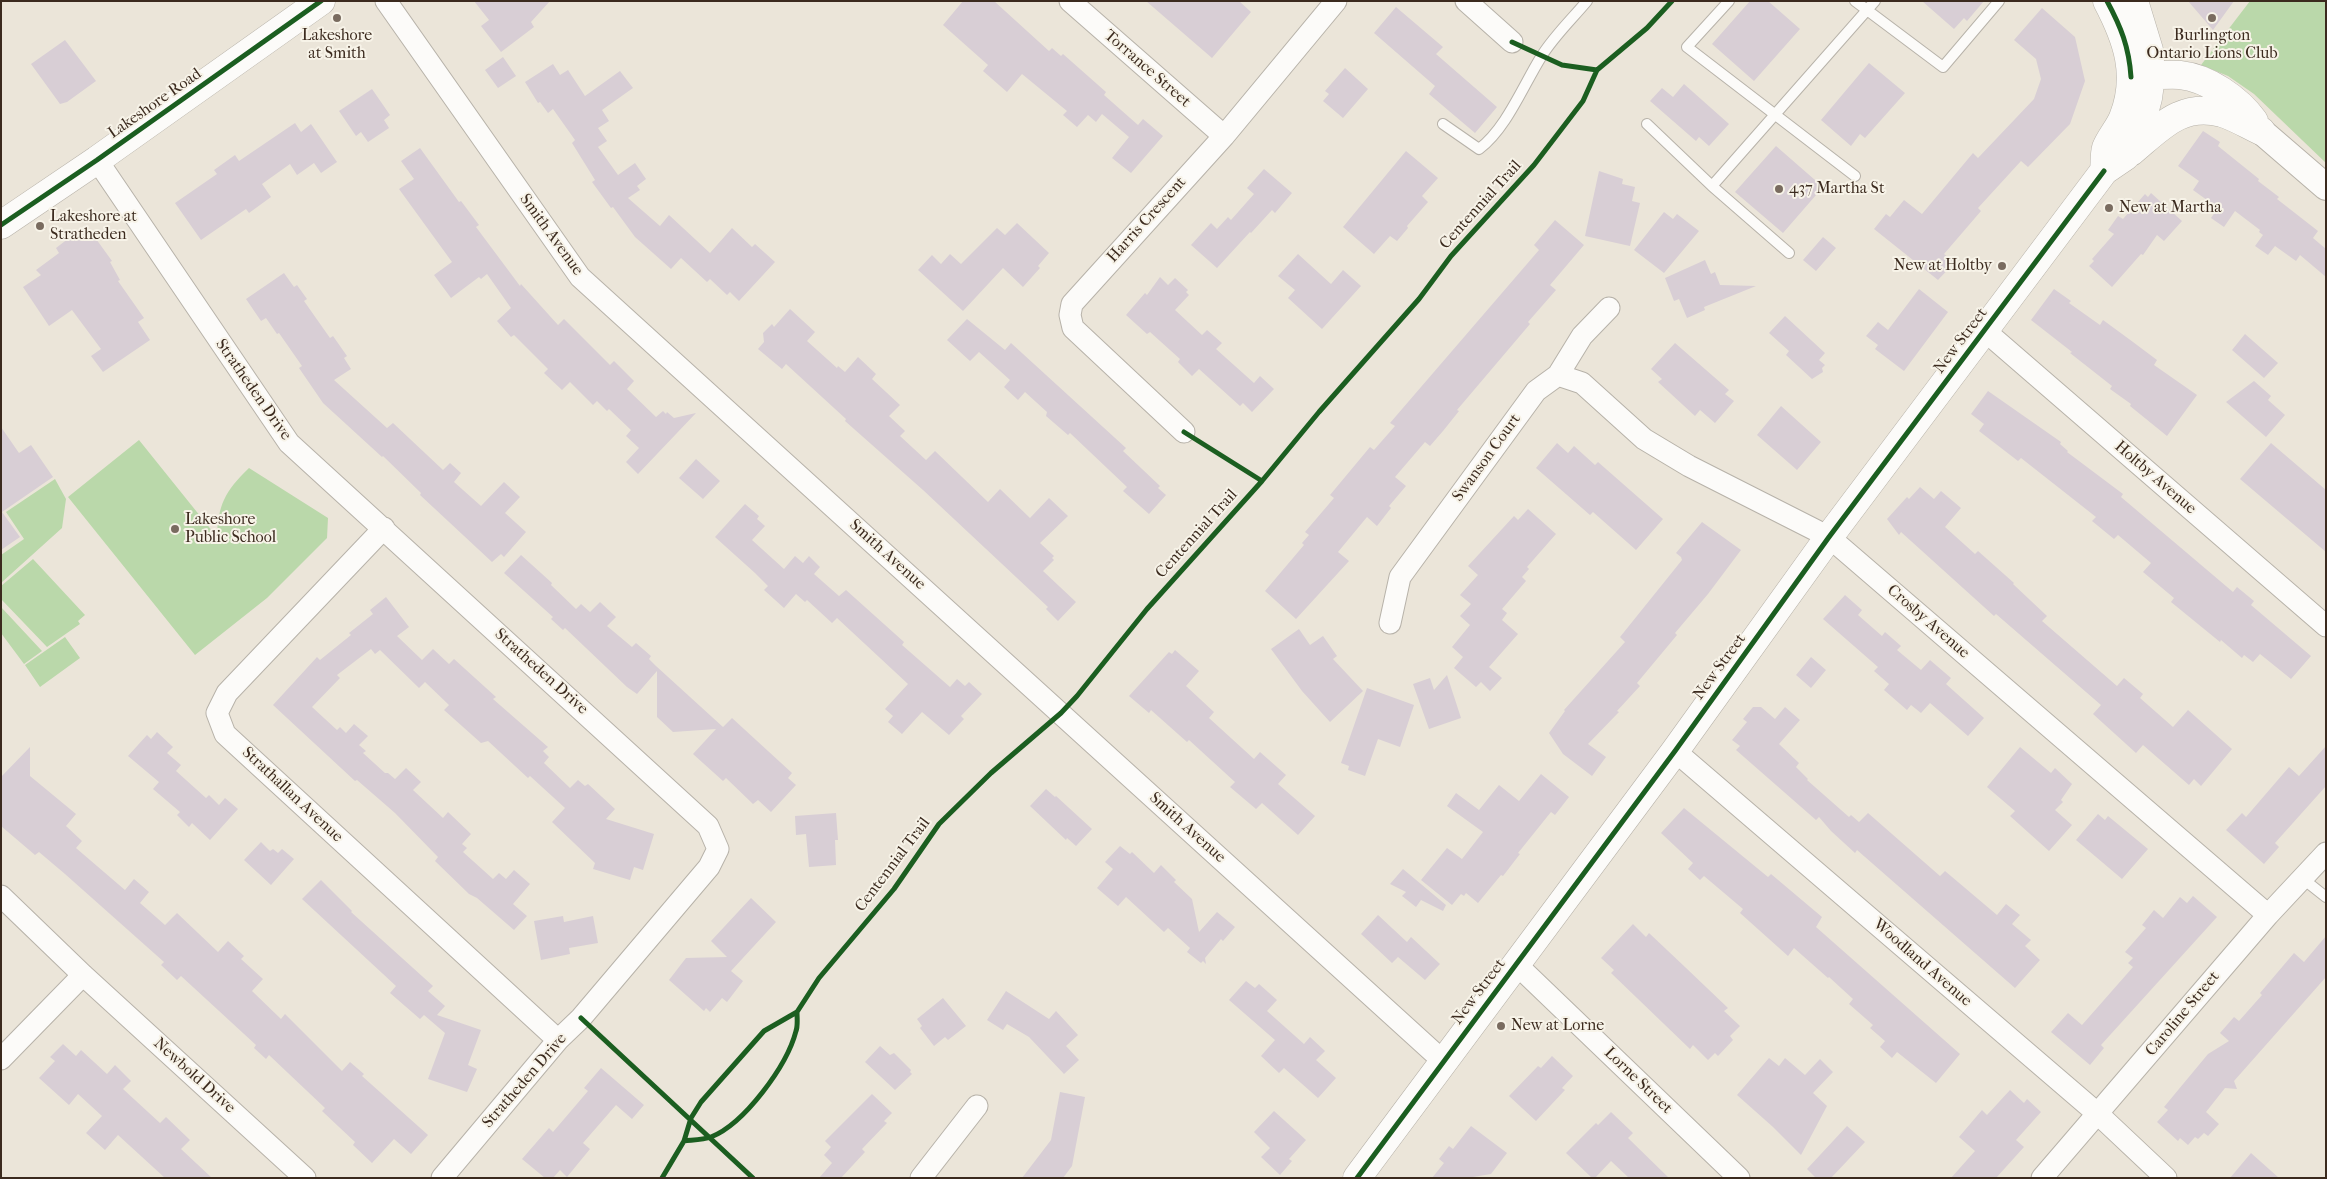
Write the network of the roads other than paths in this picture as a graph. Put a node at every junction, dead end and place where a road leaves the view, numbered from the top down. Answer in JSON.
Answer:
{"nodes":[{"id":1,"x":321,"y":1,"type":"edge"},
{"id":2,"x":386,"y":1,"type":"edge"},
{"id":3,"x":1070,"y":1,"type":"edge"},
{"id":4,"x":1336,"y":1,"type":"edge"},
{"id":5,"x":1466,"y":1,"type":"edge"},
{"id":6,"x":1587,"y":1,"type":"edge"},
{"id":7,"x":1730,"y":1,"type":"edge"},
{"id":8,"x":1855,"y":1,"type":"edge"},
{"id":9,"x":1875,"y":1,"type":"edge"},
{"id":10,"x":1999,"y":1,"type":"edge"},
{"id":11,"x":2098,"y":1,"type":"edge"},
{"id":12,"x":2134,"y":1,"type":"edge"},
{"id":13,"x":1867,"y":10,"type":"junction"},
{"id":14,"x":2112,"y":12,"type":"edge"},
{"id":15,"x":1512,"y":42,"type":"dead end"},
{"id":16,"x":2141,"y":76,"type":"junction"},
{"id":17,"x":1774,"y":115,"type":"junction"},
{"id":18,"x":1443,"y":124,"type":"dead end"},
{"id":19,"x":1647,"y":124,"type":"dead end"},
{"id":20,"x":2261,"y":131,"type":"junction"},
{"id":21,"x":1224,"y":136,"type":"junction"},
{"id":22,"x":2126,"y":156,"type":"junction"},
{"id":23,"x":97,"y":160,"type":"junction"},
{"id":24,"x":2104,"y":171,"type":"junction"},
{"id":25,"x":1855,"y":176,"type":"dead end"},
{"id":26,"x":1712,"y":186,"type":"junction"},
{"id":27,"x":2326,"y":187,"type":"edge"},
{"id":28,"x":1,"y":225,"type":"edge"},
{"id":29,"x":1789,"y":253,"type":"dead end"},
{"id":30,"x":1609,"y":308,"type":"dead end"},
{"id":31,"x":1984,"y":330,"type":"junction"},
{"id":32,"x":1558,"y":375,"type":"junction"},
{"id":33,"x":1184,"y":432,"type":"dead end"},
{"id":34,"x":384,"y":528,"type":"junction"},
{"id":35,"x":1829,"y":537,"type":"junction"},
{"id":36,"x":1390,"y":623,"type":"dead end"},
{"id":37,"x":2326,"y":626,"type":"edge"},
{"id":38,"x":1674,"y":751,"type":"junction"},
{"id":39,"x":2326,"y":852,"type":"edge"},
{"id":40,"x":2302,"y":878,"type":"junction"},
{"id":41,"x":1,"y":896,"type":"edge"},
{"id":42,"x":2326,"y":897,"type":"edge"},
{"id":43,"x":2268,"y":915,"type":"junction"},
{"id":44,"x":1515,"y":963,"type":"junction"},
{"id":45,"x":83,"y":975,"type":"junction"},
{"id":46,"x":558,"y":1040,"type":"junction"},
{"id":47,"x":1,"y":1059,"type":"edge"},
{"id":48,"x":1443,"y":1061,"type":"junction"},
{"id":49,"x":976,"y":1106,"type":"dead end"},
{"id":50,"x":2098,"y":1114,"type":"junction"},
{"id":51,"x":305,"y":1178,"type":"edge"},
{"id":52,"x":442,"y":1178,"type":"edge"},
{"id":53,"x":921,"y":1178,"type":"edge"},
{"id":54,"x":1357,"y":1178,"type":"edge"},
{"id":55,"x":1739,"y":1178,"type":"edge"},
{"id":56,"x":2042,"y":1178,"type":"edge"},
{"id":57,"x":2166,"y":1178,"type":"edge"}],
"edges":[{"from":1,"to":23,"type":"main road","name":"Lakeshore Road"},
{"from":2,"to":48,"type":"street","name":"Smith Avenue"},
{"from":3,"to":21,"type":"street","name":"Torrance Street"},
{"from":4,"to":21,"type":"street","name":"Harris Crescent"},
{"from":5,"to":15,"type":"street"},
{"from":6,"to":18,"type":"lane"},
{"from":7,"to":17,"type":"lane"},
{"from":8,"to":13,"type":"lane"},
{"from":9,"to":13,"type":"lane"},
{"from":10,"to":13,"type":"lane"},
{"from":11,"to":14,"type":"street"},
{"from":12,"to":16,"type":"main road"},
{"from":13,"to":17,"type":"lane"},
{"from":14,"to":16,"type":"main road"},
{"from":16,"to":20,"type":"main road"},
{"from":16,"to":22,"type":"main road"},
{"from":16,"to":24,"type":"main road"},
{"from":17,"to":25,"type":"lane"},
{"from":17,"to":26,"type":"lane"},
{"from":19,"to":26,"type":"lane"},
{"from":20,"to":22,"type":"main road","name":"New Street"},
{"from":20,"to":27,"type":"street"},
{"from":21,"to":33,"type":"street","name":"Harris Crescent"},
{"from":22,"to":24,"type":"main road","name":"New Street"},
{"from":23,"to":28,"type":"main road","name":"Lakeshore Road"},
{"from":23,"to":34,"type":"street","name":"Stratheden Drive"},
{"from":24,"to":31,"type":"main road","name":"New Street"},
{"from":26,"to":29,"type":"lane"},
{"from":30,"to":32,"type":"street","name":"Swanson Court"},
{"from":31,"to":35,"type":"main road","name":"New Street"},
{"from":31,"to":37,"type":"street","name":"Holtby Avenue"},
{"from":32,"to":35,"type":"street","name":"Crosby Avenue"},
{"from":32,"to":36,"type":"street","name":"Swanson Court"},
{"from":34,"to":46,"type":"street","name":"Stratheden Drive"},
{"from":34,"to":46,"type":"street","name":"Strathallan Avenue"},
{"from":35,"to":38,"type":"main road","name":"New Street"},
{"from":35,"to":43,"type":"street","name":"Crosby Avenue"},
{"from":38,"to":44,"type":"main road","name":"New Street"},
{"from":38,"to":50,"type":"street","name":"Woodland Avenue"},
{"from":39,"to":40,"type":"street","name":"Caroline Street"},
{"from":40,"to":42,"type":"lane"},
{"from":40,"to":43,"type":"street","name":"Caroline Street"},
{"from":41,"to":45,"type":"street","name":"Newbold Drive"},
{"from":43,"to":50,"type":"street","name":"Caroline Street"},
{"from":44,"to":48,"type":"main road","name":"New Street"},
{"from":44,"to":55,"type":"street","name":"Lorne Street"},
{"from":45,"to":47,"type":"street"},
{"from":45,"to":51,"type":"street","name":"Newbold Drive"},
{"from":46,"to":52,"type":"street","name":"Stratheden Drive"},
{"from":48,"to":54,"type":"main road","name":"New Street"},
{"from":49,"to":53,"type":"street"},
{"from":50,"to":56,"type":"street","name":"Caroline Street"},
{"from":50,"to":57,"type":"street","name":"Woodland Avenue"}]}
